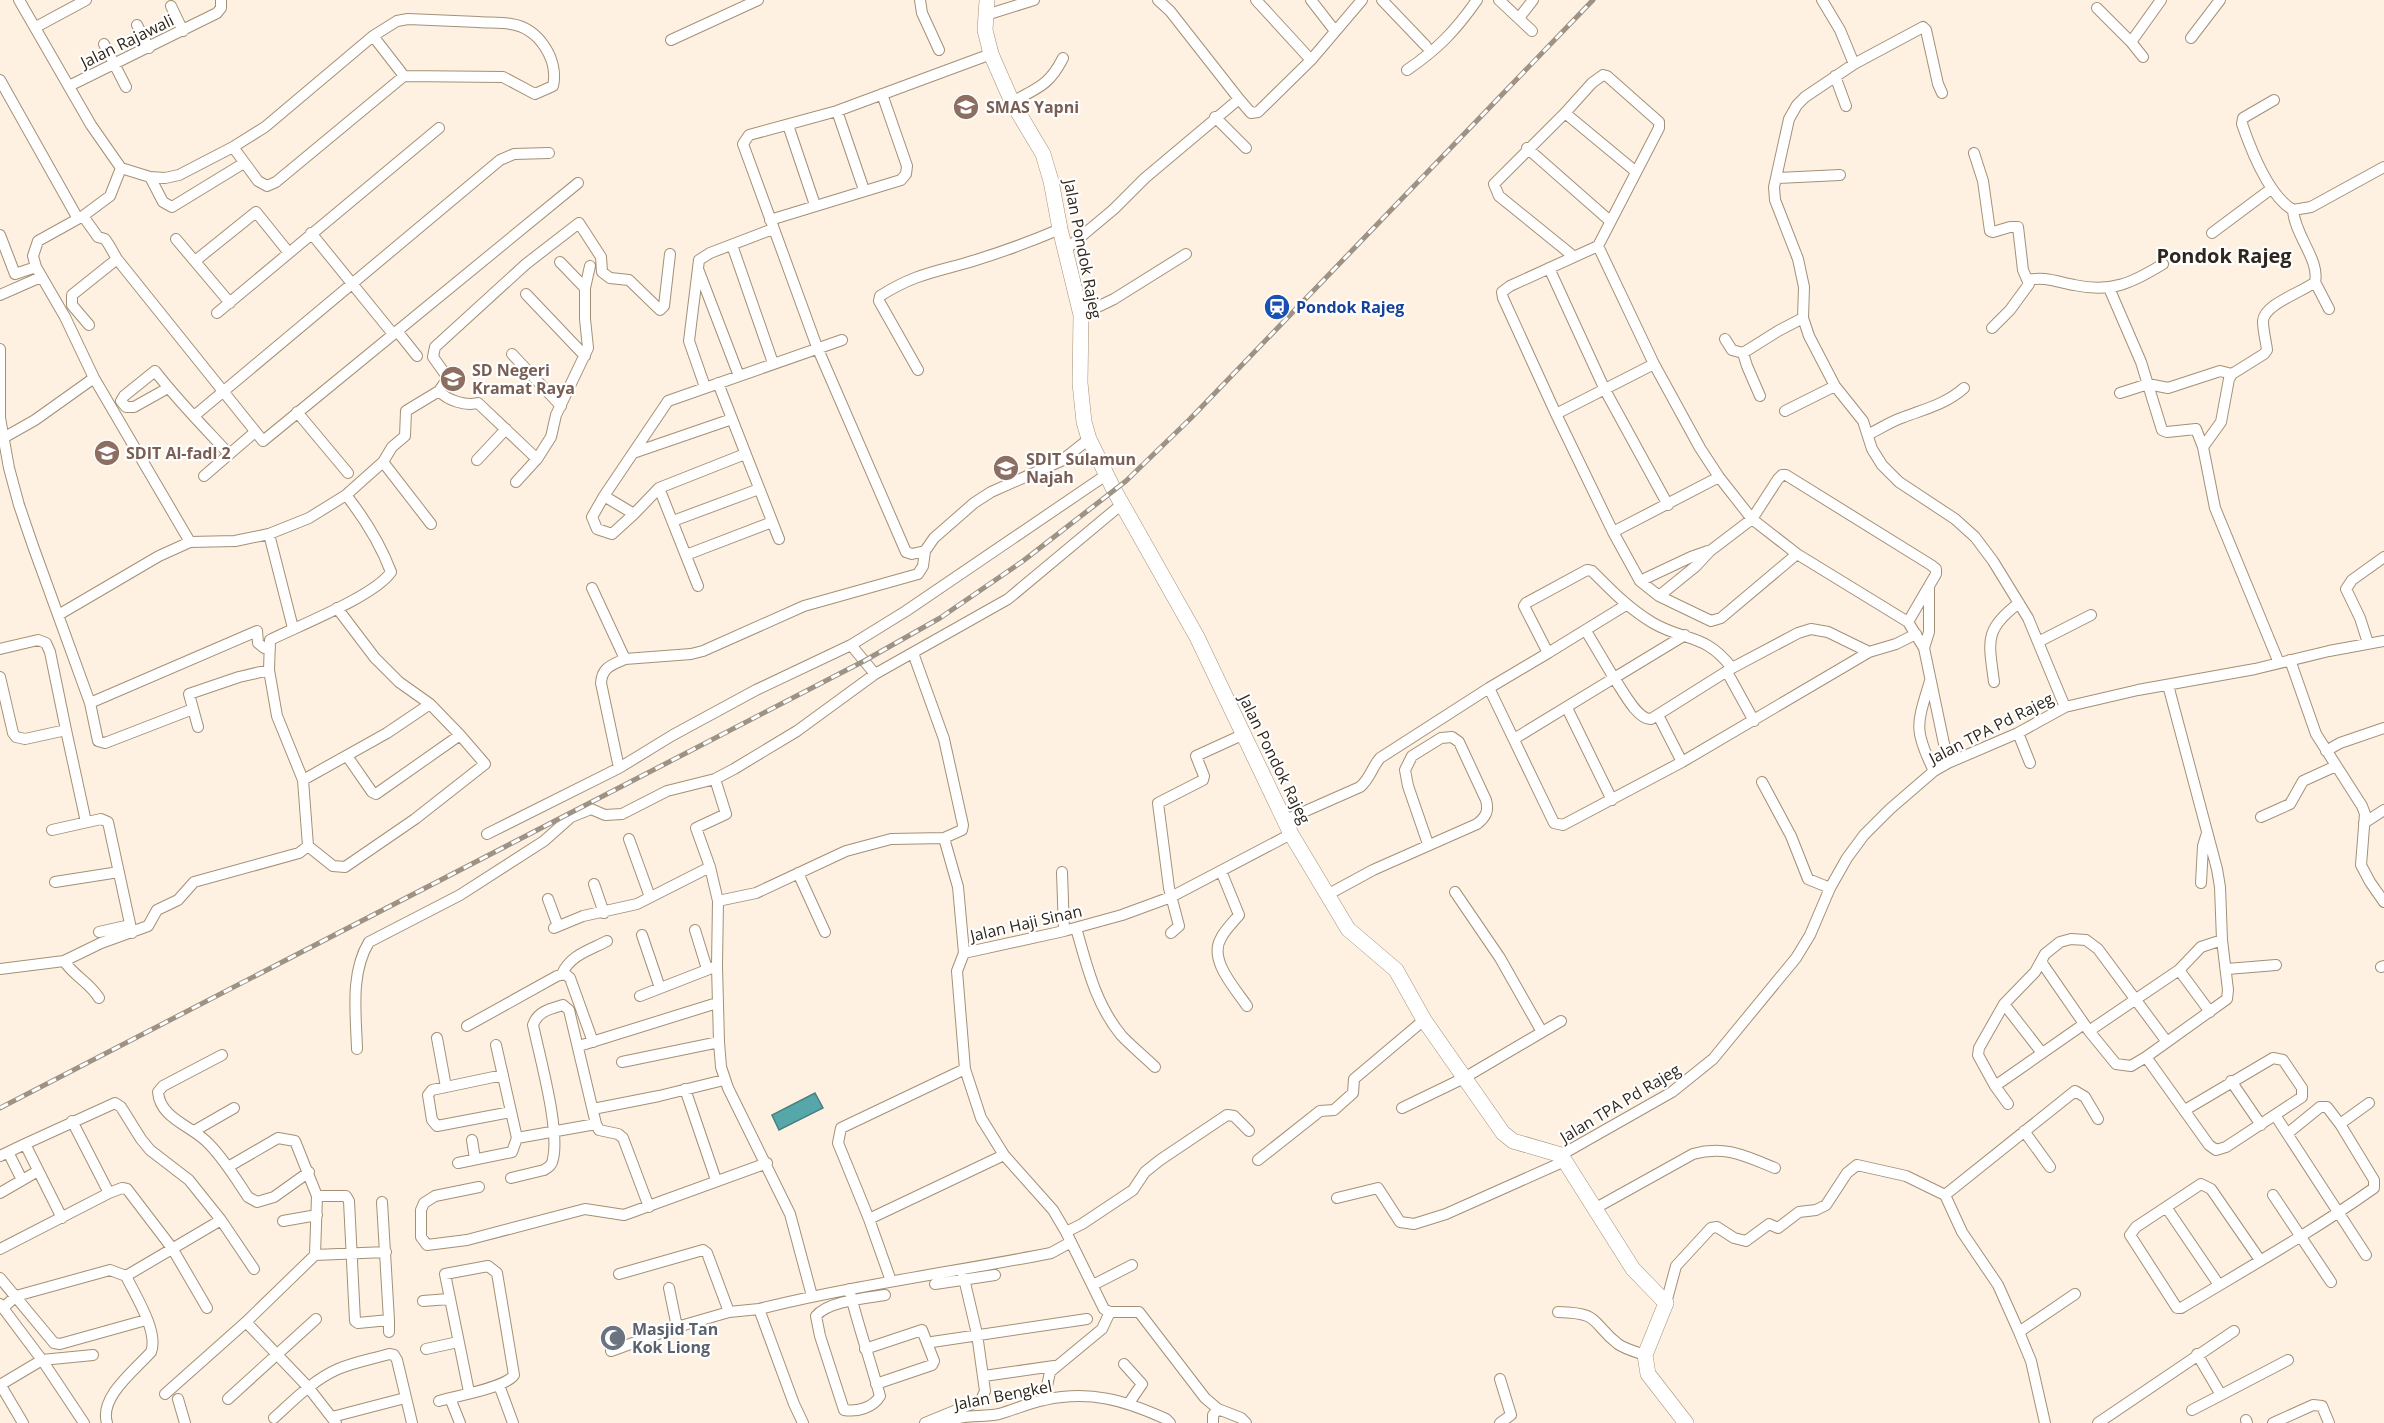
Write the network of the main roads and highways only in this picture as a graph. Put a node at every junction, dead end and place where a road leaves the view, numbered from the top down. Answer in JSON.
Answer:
{"nodes":[{"id":1,"x":986,"y":8,"type":"edge"},
{"id":2,"x":1686,"y":1423,"type":"edge"}],
"edges":[{"from":1,"to":2,"type":"main road","name":"Jalan Pondok Rajeg"}]}
